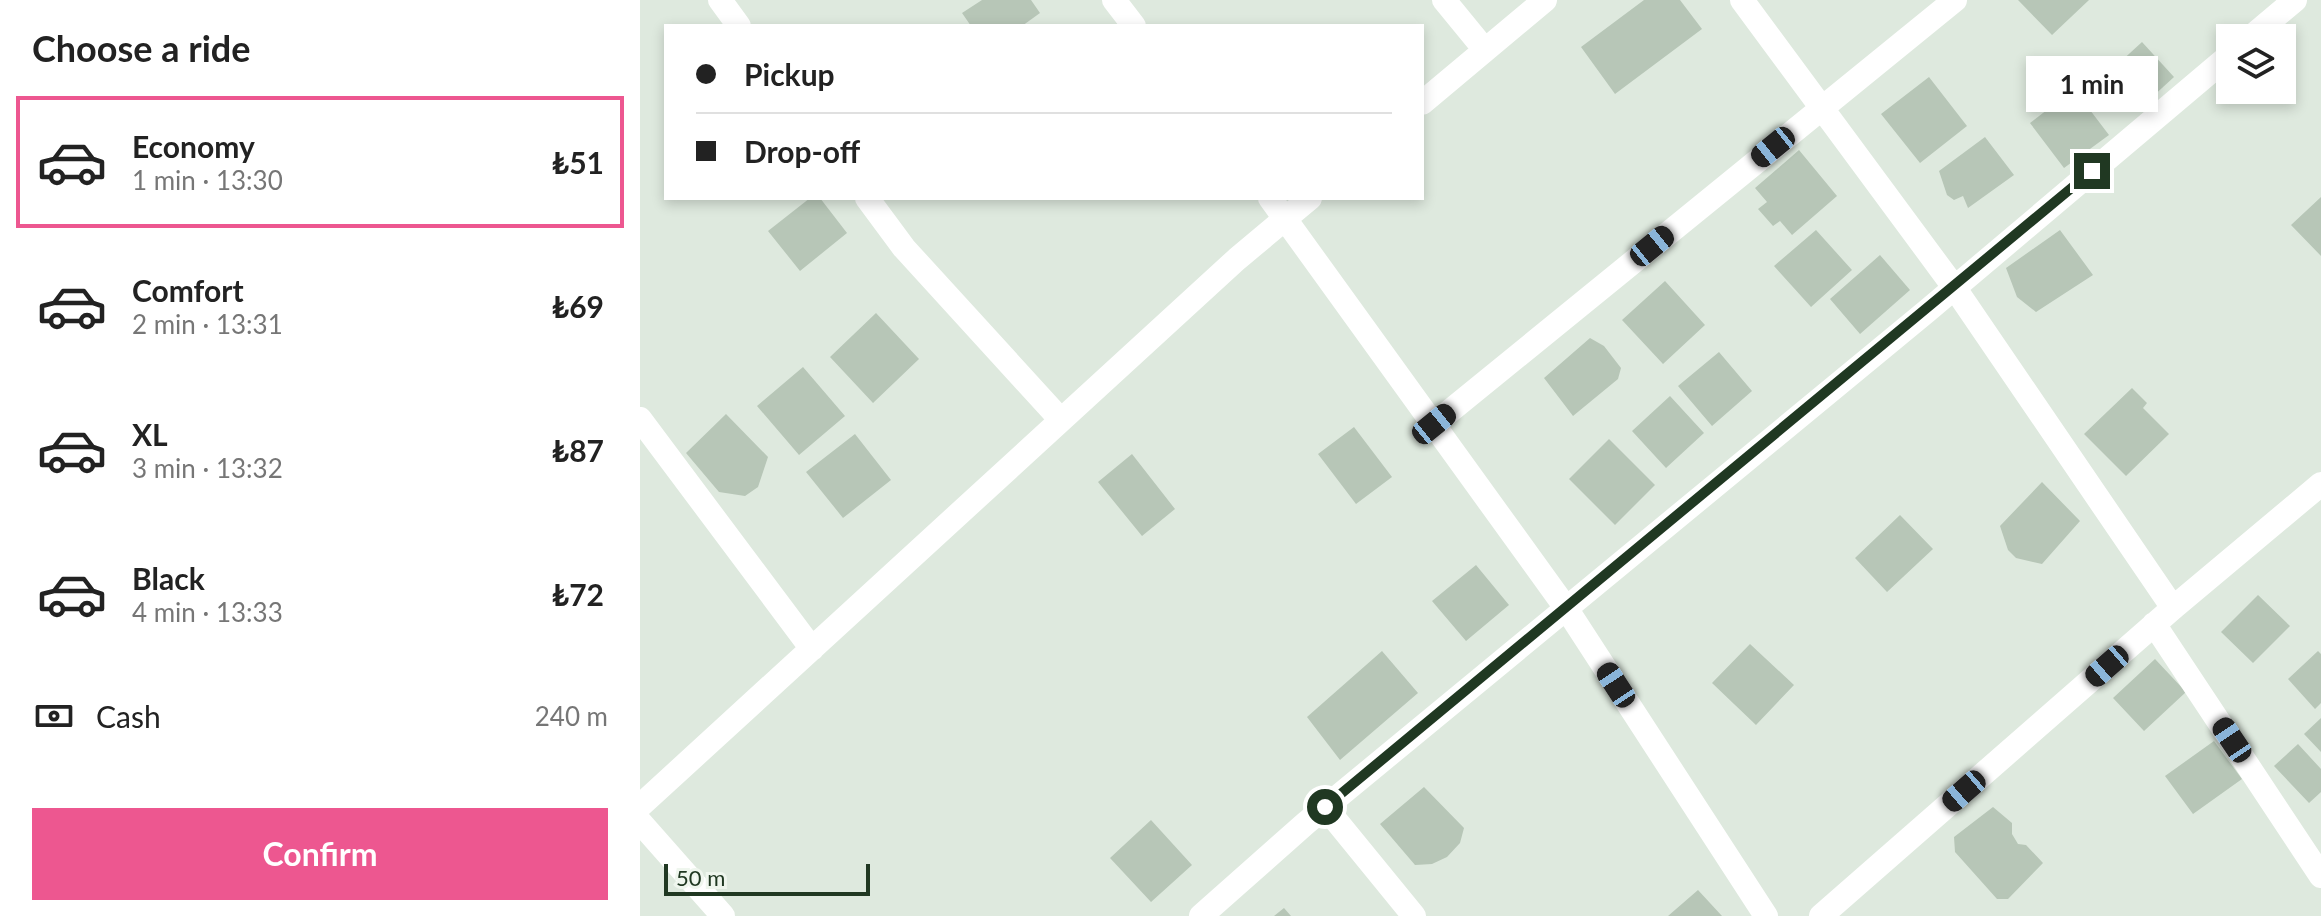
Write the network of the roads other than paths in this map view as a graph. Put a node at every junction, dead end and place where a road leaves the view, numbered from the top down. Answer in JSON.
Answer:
{"nodes":[{"id":1,"x":720,"y":0,"type":"edge"},
{"id":2,"x":1114,"y":0,"type":"edge"},
{"id":3,"x":1444,"y":0,"type":"edge"},
{"id":4,"x":1545,"y":0,"type":"edge"},
{"id":5,"x":1742,"y":0,"type":"edge"},
{"id":6,"x":1955,"y":0,"type":"edge"},
{"id":7,"x":2295,"y":0,"type":"edge"},
{"id":8,"x":738,"y":24,"type":"edge"},
{"id":9,"x":1132,"y":24,"type":"edge"},
{"id":10,"x":2267,"y":24,"type":"edge"},
{"id":11,"x":1485,"y":50,"type":"junction"},
{"id":12,"x":2216,"y":67,"type":"edge"},
{"id":13,"x":1424,"y":101,"type":"edge"},
{"id":14,"x":1821,"y":107,"type":"junction"},
{"id":15,"x":868,"y":200,"type":"edge"},
{"id":16,"x":1272,"y":200,"type":"edge"},
{"id":17,"x":1308,"y":200,"type":"edge"},
{"id":18,"x":1286,"y":218,"type":"junction"},
{"id":19,"x":1954,"y":287,"type":"junction"},
{"id":20,"x":640,"y":419,"type":"edge"},
{"id":21,"x":1061,"y":420,"type":"junction"},
{"id":22,"x":1434,"y":424,"type":"junction"},
{"id":23,"x":2321,"y":484,"type":"edge"},
{"id":24,"x":1566,"y":608,"type":"junction"},
{"id":25,"x":2173,"y":608,"type":"junction"},
{"id":26,"x":2154,"y":624,"type":"junction"},
{"id":27,"x":812,"y":649,"type":"junction"},
{"id":28,"x":640,"y":806,"type":"edge"},
{"id":29,"x":1325,"y":807,"type":"junction"},
{"id":30,"x":640,"y":822,"type":"edge"},
{"id":31,"x":2321,"y":876,"type":"edge"},
{"id":32,"x":723,"y":916,"type":"edge"},
{"id":33,"x":1201,"y":916,"type":"edge"},
{"id":34,"x":1414,"y":916,"type":"edge"},
{"id":35,"x":1766,"y":916,"type":"edge"},
{"id":36,"x":1821,"y":916,"type":"edge"}],
"edges":[{"from":1,"to":8,"type":"street"},
{"from":2,"to":9,"type":"street"},
{"from":3,"to":11,"type":"street"},
{"from":4,"to":11,"type":"street"},
{"from":5,"to":14,"type":"street"},
{"from":6,"to":14,"type":"street"},
{"from":7,"to":10,"type":"street"},
{"from":11,"to":13,"type":"street"},
{"from":12,"to":19,"type":"street"},
{"from":14,"to":19,"type":"street"},
{"from":14,"to":22,"type":"street"},
{"from":15,"to":21,"type":"street"},
{"from":16,"to":18,"type":"street"},
{"from":17,"to":18,"type":"street"},
{"from":18,"to":21,"type":"street"},
{"from":18,"to":22,"type":"street"},
{"from":19,"to":24,"type":"street"},
{"from":19,"to":25,"type":"street"},
{"from":20,"to":27,"type":"street"},
{"from":21,"to":27,"type":"street"},
{"from":22,"to":24,"type":"street"},
{"from":23,"to":25,"type":"street"},
{"from":24,"to":29,"type":"street"},
{"from":24,"to":35,"type":"street"},
{"from":25,"to":26,"type":"street"},
{"from":26,"to":31,"type":"street"},
{"from":26,"to":36,"type":"street"},
{"from":27,"to":28,"type":"street"},
{"from":29,"to":33,"type":"street"},
{"from":29,"to":34,"type":"street"},
{"from":30,"to":32,"type":"street"}]}
